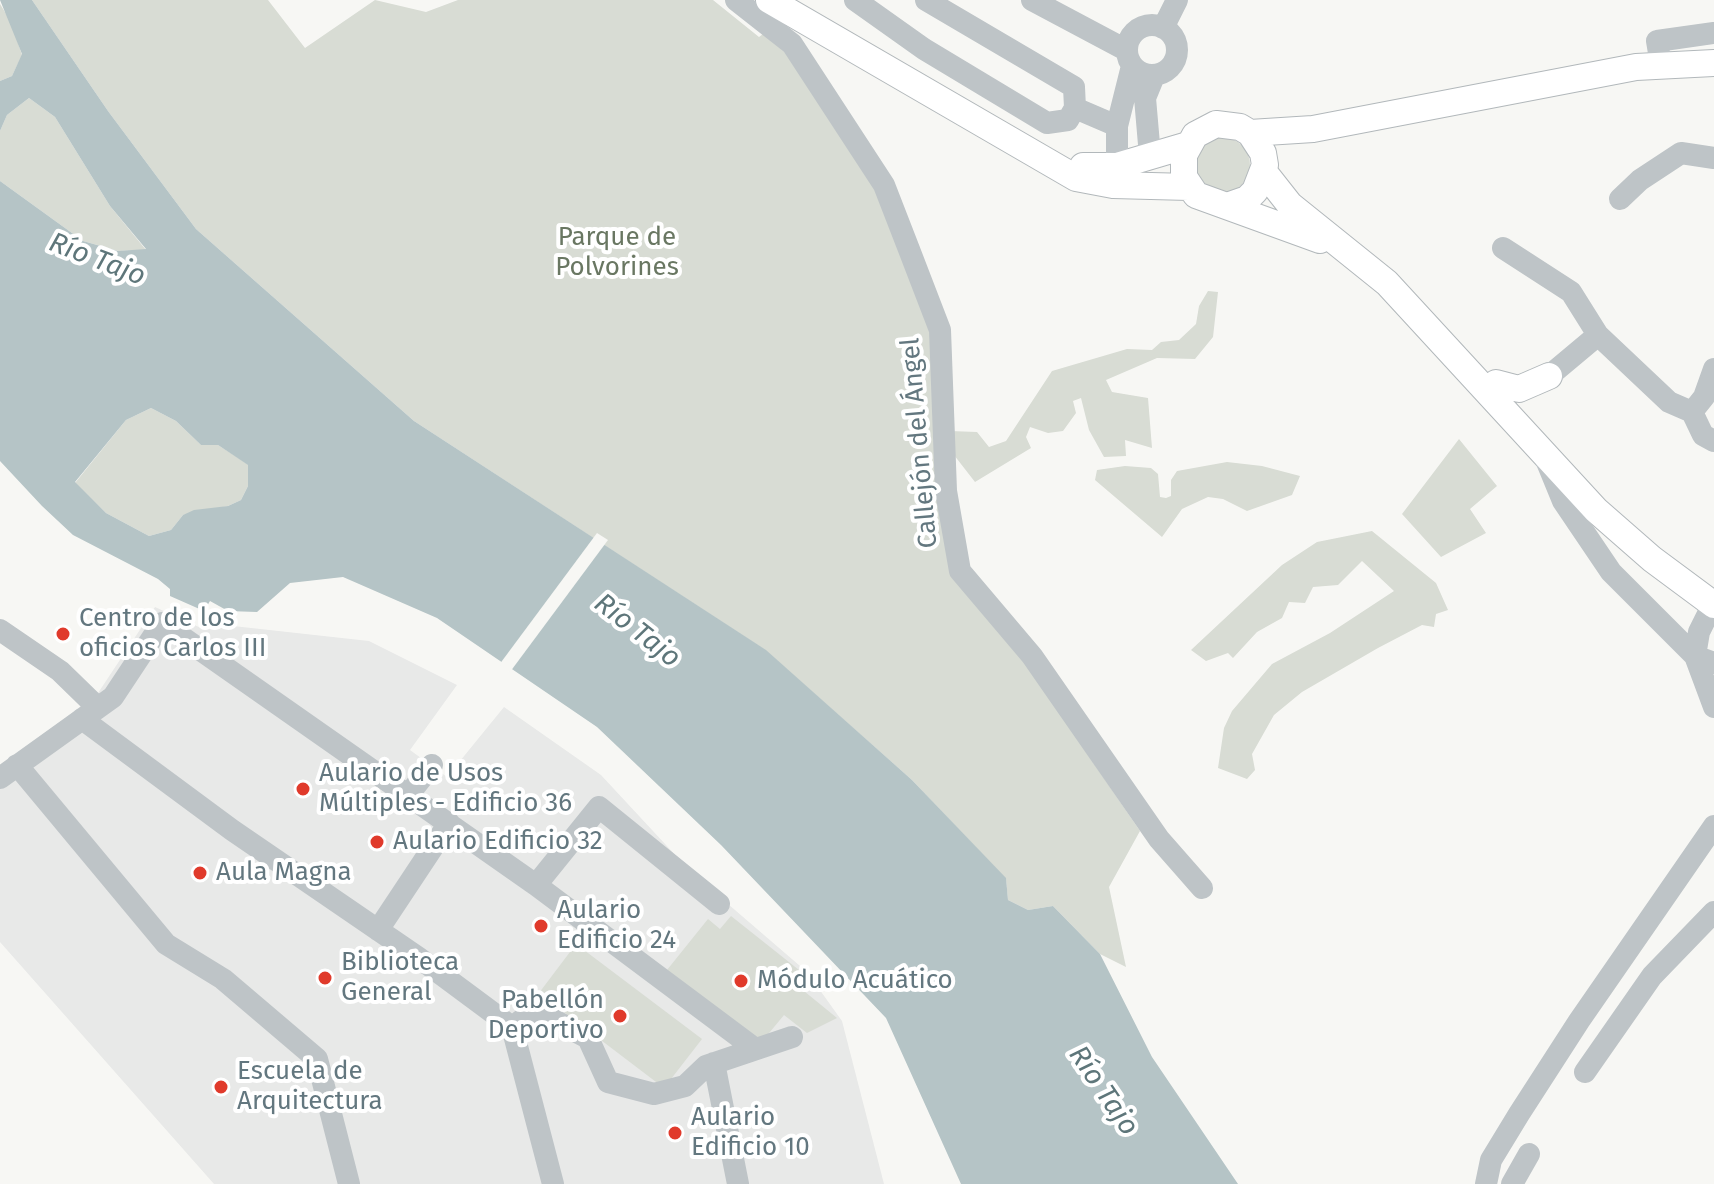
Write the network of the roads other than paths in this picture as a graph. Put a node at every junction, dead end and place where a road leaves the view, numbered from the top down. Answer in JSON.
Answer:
{"nodes":[{"id":1,"x":736,"y":0,"type":"edge"},
{"id":2,"x":769,"y":0,"type":"edge"},
{"id":3,"x":855,"y":0,"type":"edge"},
{"id":4,"x":926,"y":0,"type":"edge"},
{"id":5,"x":1032,"y":0,"type":"edge"},
{"id":6,"x":1177,"y":0,"type":"edge"},
{"id":7,"x":806,"y":22,"type":"junction"},
{"id":8,"x":1163,"y":28,"type":"junction"},
{"id":9,"x":1714,"y":33,"type":"edge"},
{"id":10,"x":792,"y":44,"type":"junction"},
{"id":11,"x":1129,"y":58,"type":"junction"},
{"id":12,"x":1714,"y":63,"type":"edge"},
{"id":13,"x":1661,"y":65,"type":"junction"},
{"id":14,"x":1154,"y":76,"type":"junction"},
{"id":15,"x":1075,"y":108,"type":"junction"},
{"id":16,"x":1117,"y":126,"type":"junction"},
{"id":17,"x":1313,"y":129,"type":"junction"},
{"id":18,"x":1250,"y":133,"type":"junction"},
{"id":19,"x":1188,"y":145,"type":"junction"},
{"id":20,"x":1150,"y":156,"type":"junction"},
{"id":21,"x":1714,"y":158,"type":"edge"},
{"id":22,"x":1048,"y":161,"type":"junction"},
{"id":23,"x":1117,"y":166,"type":"junction"},
{"id":24,"x":1265,"y":168,"type":"junction"},
{"id":25,"x":1189,"y":187,"type":"junction"},
{"id":26,"x":1620,"y":199,"type":"dead end"},
{"id":27,"x":1227,"y":206,"type":"junction"},
{"id":28,"x":1338,"y":247,"type":"junction"},
{"id":29,"x":1503,"y":248,"type":"dead end"},
{"id":30,"x":1387,"y":283,"type":"junction"},
{"id":31,"x":1598,"y":335,"type":"junction"},
{"id":32,"x":1714,"y":369,"type":"edge"},
{"id":33,"x":1549,"y":376,"type":"junction"},
{"id":34,"x":1496,"y":383,"type":"junction"},
{"id":35,"x":1692,"y":412,"type":"junction"},
{"id":36,"x":1532,"y":423,"type":"junction"},
{"id":37,"x":1714,"y":441,"type":"edge"},
{"id":38,"x":1545,"y":455,"type":"junction"},
{"id":39,"x":1714,"y":590,"type":"edge"},
{"id":40,"x":1714,"y":604,"type":"edge"},
{"id":41,"x":0,"y":630,"type":"edge"},
{"id":42,"x":1704,"y":660,"type":"edge"},
{"id":43,"x":1714,"y":707,"type":"edge"},
{"id":44,"x":97,"y":708,"type":"junction"},
{"id":45,"x":432,"y":765,"type":"dead end"},
{"id":46,"x":8,"y":772,"type":"edge"},
{"id":47,"x":409,"y":794,"type":"junction"},
{"id":48,"x":449,"y":823,"type":"junction"},
{"id":49,"x":1714,"y":826,"type":"edge"},
{"id":50,"x":536,"y":885,"type":"junction"},
{"id":51,"x":1202,"y":888,"type":"dead end"},
{"id":52,"x":719,"y":904,"type":"dead end"},
{"id":53,"x":1714,"y":912,"type":"edge"},
{"id":54,"x":378,"y":930,"type":"junction"},
{"id":55,"x":512,"y":1027,"type":"junction"},
{"id":56,"x":792,"y":1037,"type":"dead end"},
{"id":57,"x":754,"y":1048,"type":"junction"},
{"id":58,"x":714,"y":1063,"type":"junction"},
{"id":59,"x":1585,"y":1072,"type":"dead end"},
{"id":60,"x":1529,"y":1154,"type":"dead end"},
{"id":61,"x":349,"y":1184,"type":"edge"},
{"id":62,"x":553,"y":1184,"type":"edge"},
{"id":63,"x":738,"y":1184,"type":"edge"},
{"id":64,"x":1486,"y":1184,"type":"edge"},
{"id":65,"x":1512,"y":1184,"type":"edge"}],
"edges":[{"from":1,"to":10,"type":"street","name":"Callejón del Ángel"},
{"from":2,"to":7,"type":"main road"},
{"from":3,"to":15,"type":"street"},
{"from":4,"to":15,"type":"street"},
{"from":5,"to":11,"type":"street"},
{"from":6,"to":8,"type":"street"},
{"from":7,"to":10,"type":"street"},
{"from":7,"to":22,"type":"main road"},
{"from":8,"to":11,"type":"street"},
{"from":8,"to":14,"type":"street"},
{"from":9,"to":13,"type":"street"},
{"from":10,"to":51,"type":"street","name":"Callejón del Ángel"},
{"from":11,"to":14,"type":"street"},
{"from":11,"to":16,"type":"street"},
{"from":12,"to":13,"type":"main road"},
{"from":13,"to":17,"type":"main road"},
{"from":14,"to":20,"type":"street"},
{"from":15,"to":16,"type":"street"},
{"from":16,"to":23,"type":"street"},
{"from":17,"to":18,"type":"main road"},
{"from":17,"to":24,"type":"main road"},
{"from":18,"to":19,"type":"main road"},
{"from":18,"to":24,"type":"main road"},
{"from":19,"to":20,"type":"main road"},
{"from":19,"to":25,"type":"main road"},
{"from":20,"to":23,"type":"main road"},
{"from":21,"to":26,"type":"street"},
{"from":22,"to":23,"type":"main road"},
{"from":22,"to":25,"type":"main road"},
{"from":24,"to":27,"type":"main road"},
{"from":24,"to":28,"type":"main road"},
{"from":25,"to":27,"type":"main road"},
{"from":27,"to":28,"type":"main road"},
{"from":28,"to":30,"type":"main road"},
{"from":29,"to":31,"type":"street"},
{"from":30,"to":34,"type":"main road"},
{"from":30,"to":38,"type":"main road"},
{"from":31,"to":33,"type":"street"},
{"from":31,"to":35,"type":"street"},
{"from":32,"to":35,"type":"street"},
{"from":33,"to":34,"type":"main road"},
{"from":33,"to":36,"type":"main road"},
{"from":34,"to":36,"type":"main road"},
{"from":35,"to":37,"type":"street"},
{"from":36,"to":39,"type":"main road"},
{"from":38,"to":40,"type":"main road"},
{"from":38,"to":42,"type":"street"},
{"from":40,"to":42,"type":"street"},
{"from":41,"to":44,"type":"street"},
{"from":42,"to":43,"type":"street"},
{"from":44,"to":46,"type":"street"},
{"from":44,"to":47,"type":"street"},
{"from":44,"to":54,"type":"street"},
{"from":45,"to":47,"type":"street"},
{"from":46,"to":61,"type":"street"},
{"from":47,"to":48,"type":"street"},
{"from":48,"to":50,"type":"street"},
{"from":48,"to":54,"type":"street"},
{"from":49,"to":64,"type":"street"},
{"from":50,"to":52,"type":"street"},
{"from":50,"to":57,"type":"street"},
{"from":53,"to":59,"type":"street"},
{"from":54,"to":55,"type":"street"},
{"from":55,"to":58,"type":"street"},
{"from":55,"to":62,"type":"street"},
{"from":56,"to":57,"type":"street"},
{"from":57,"to":58,"type":"street"},
{"from":58,"to":63,"type":"street"},
{"from":60,"to":65,"type":"street"}]}
